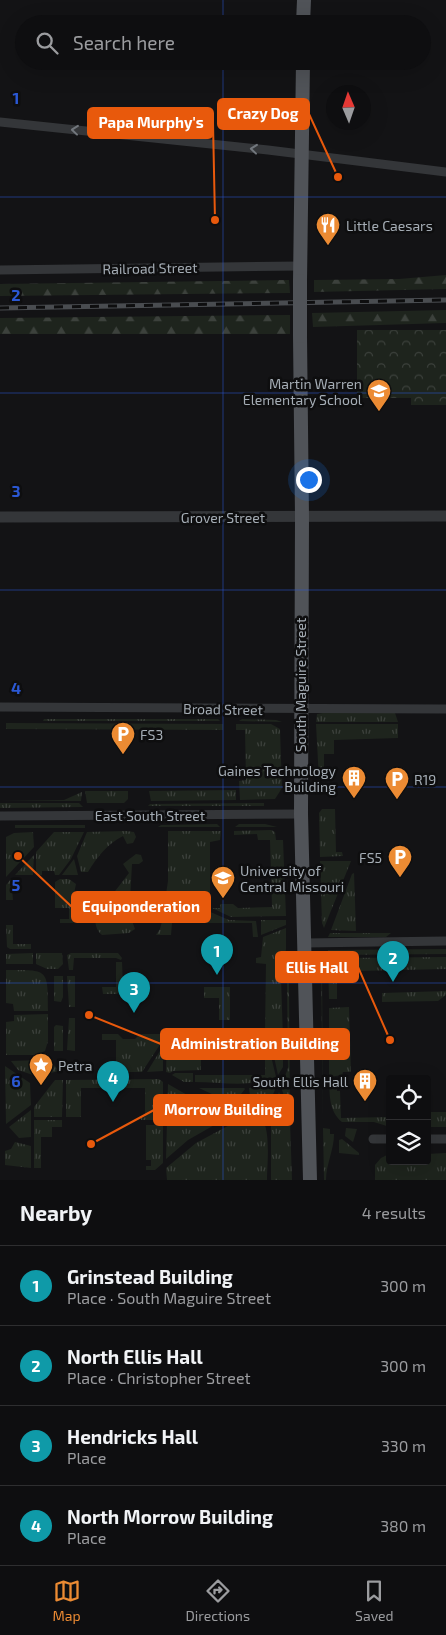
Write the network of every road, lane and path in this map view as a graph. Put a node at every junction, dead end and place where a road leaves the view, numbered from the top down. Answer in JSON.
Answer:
{"nodes":[{"id":1,"x":304,"y":0,"type":"edge"},
{"id":2,"x":304,"y":15,"type":"edge"},
{"id":3,"x":303,"y":70,"type":"edge"},
{"id":4,"x":0,"y":122,"type":"edge"},
{"id":5,"x":302,"y":156,"type":"junction"},
{"id":6,"x":446,"y":172,"type":"edge"},
{"id":7,"x":300,"y":266,"type":"junction"},
{"id":8,"x":0,"y":270,"type":"edge"},
{"id":9,"x":446,"y":516,"type":"edge"},
{"id":10,"x":0,"y":517,"type":"edge"},
{"id":11,"x":302,"y":517,"type":"junction"},
{"id":12,"x":0,"y":707,"type":"edge"},
{"id":13,"x":446,"y":709,"type":"edge"},
{"id":14,"x":300,"y":710,"type":"junction"},
{"id":15,"x":300,"y":814,"type":"junction"},
{"id":16,"x":0,"y":816,"type":"edge"},
{"id":17,"x":446,"y":941,"type":"edge"},
{"id":18,"x":305,"y":943,"type":"junction"},
{"id":19,"x":386,"y":1139,"type":"edge"},
{"id":20,"x":431,"y":1139,"type":"edge"},
{"id":21,"x":446,"y":1139,"type":"edge"},
{"id":22,"x":373,"y":1140,"type":"dead end"},
{"id":23,"x":310,"y":1180,"type":"edge"}],
"edges":[{"from":1,"to":2,"type":"main road"},
{"from":3,"to":5,"type":"main road","name":"South Maguire Street"},
{"from":5,"to":4,"type":"street","one_way":true},
{"from":5,"to":6,"type":"street"},
{"from":5,"to":7,"type":"main road","name":"South Maguire Street"},
{"from":7,"to":8,"type":"street","name":"Railroad Street"},
{"from":7,"to":11,"type":"main road","name":"South Maguire Street","bridge":true},
{"from":9,"to":11,"type":"street","name":"Grover Street"},
{"from":10,"to":11,"type":"street","name":"Grover Street"},
{"from":11,"to":14,"type":"main road","name":"South Maguire Street"},
{"from":12,"to":14,"type":"street","name":"Broad Street"},
{"from":13,"to":14,"type":"street","name":"Broad Street"},
{"from":14,"to":15,"type":"main road","name":"South Maguire Street"},
{"from":15,"to":16,"type":"street","name":"East South Street"},
{"from":15,"to":18,"type":"main road","name":"South Maguire Street"},
{"from":17,"to":18,"type":"street"},
{"from":18,"to":23,"type":"main road","name":"South Maguire Street"},
{"from":19,"to":22,"type":"street"},
{"from":20,"to":21,"type":"street"}]}
